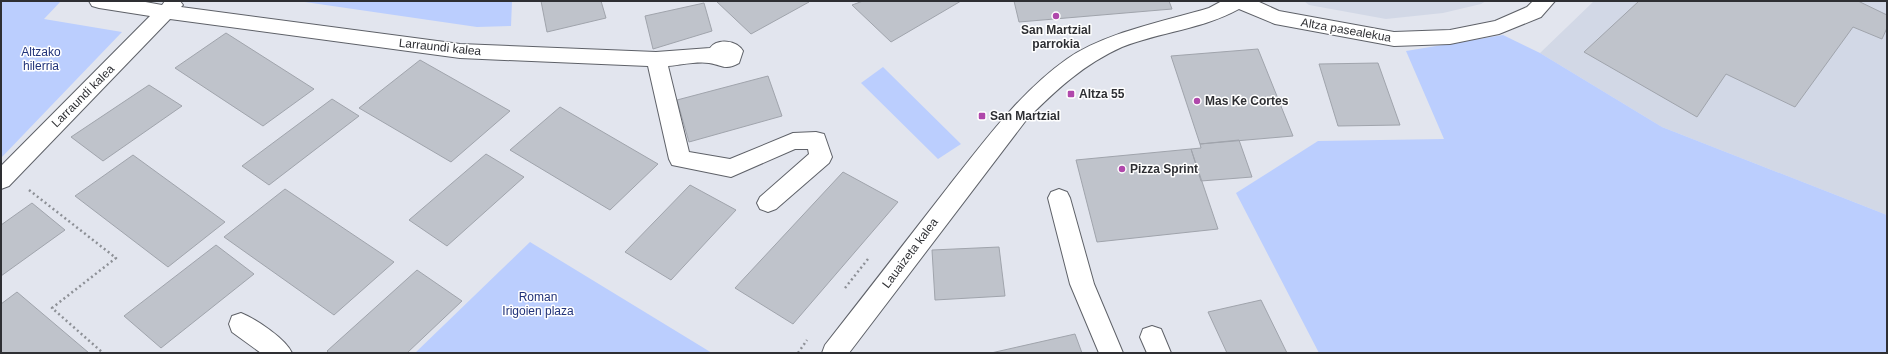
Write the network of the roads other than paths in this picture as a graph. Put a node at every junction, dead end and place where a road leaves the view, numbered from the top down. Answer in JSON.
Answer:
{"nodes":[{"id":1,"x":99,"y":1,"type":"edge"},
{"id":2,"x":1238,"y":1,"type":"edge"},
{"id":3,"x":1545,"y":1,"type":"edge"},
{"id":4,"x":171,"y":7,"type":"edge"},
{"id":5,"x":716,"y":55,"type":"dead end"},
{"id":6,"x":656,"y":59,"type":"junction"},
{"id":7,"x":986,"y":154,"type":"joint"},
{"id":8,"x":4,"y":176,"type":"edge"},
{"id":9,"x":1059,"y":198,"type":"dead end"},
{"id":10,"x":768,"y":203,"type":"dead end"},
{"id":11,"x":241,"y":324,"type":"dead end"},
{"id":12,"x":280,"y":353,"type":"edge"},
{"id":13,"x":834,"y":353,"type":"edge"},
{"id":14,"x":1111,"y":353,"type":"edge"}],
"edges":[{"from":1,"to":4,"type":"street","name":"Larraundi kalea"},
{"from":2,"to":3,"type":"street","name":"Altza pasealekua"},
{"from":2,"to":7,"type":"street","name":"Altza pasealekua"},
{"from":4,"to":6,"type":"street","name":"Larraundi kalea"},
{"from":4,"to":8,"type":"street","name":"Larraundi kalea"},
{"from":5,"to":6,"type":"street","name":"Larraundi kalea"},
{"from":6,"to":10,"type":"street"},
{"from":7,"to":13,"type":"street","name":"Lauaizeta kalea"},
{"from":9,"to":14,"type":"street"},
{"from":11,"to":12,"type":"street"}]}
